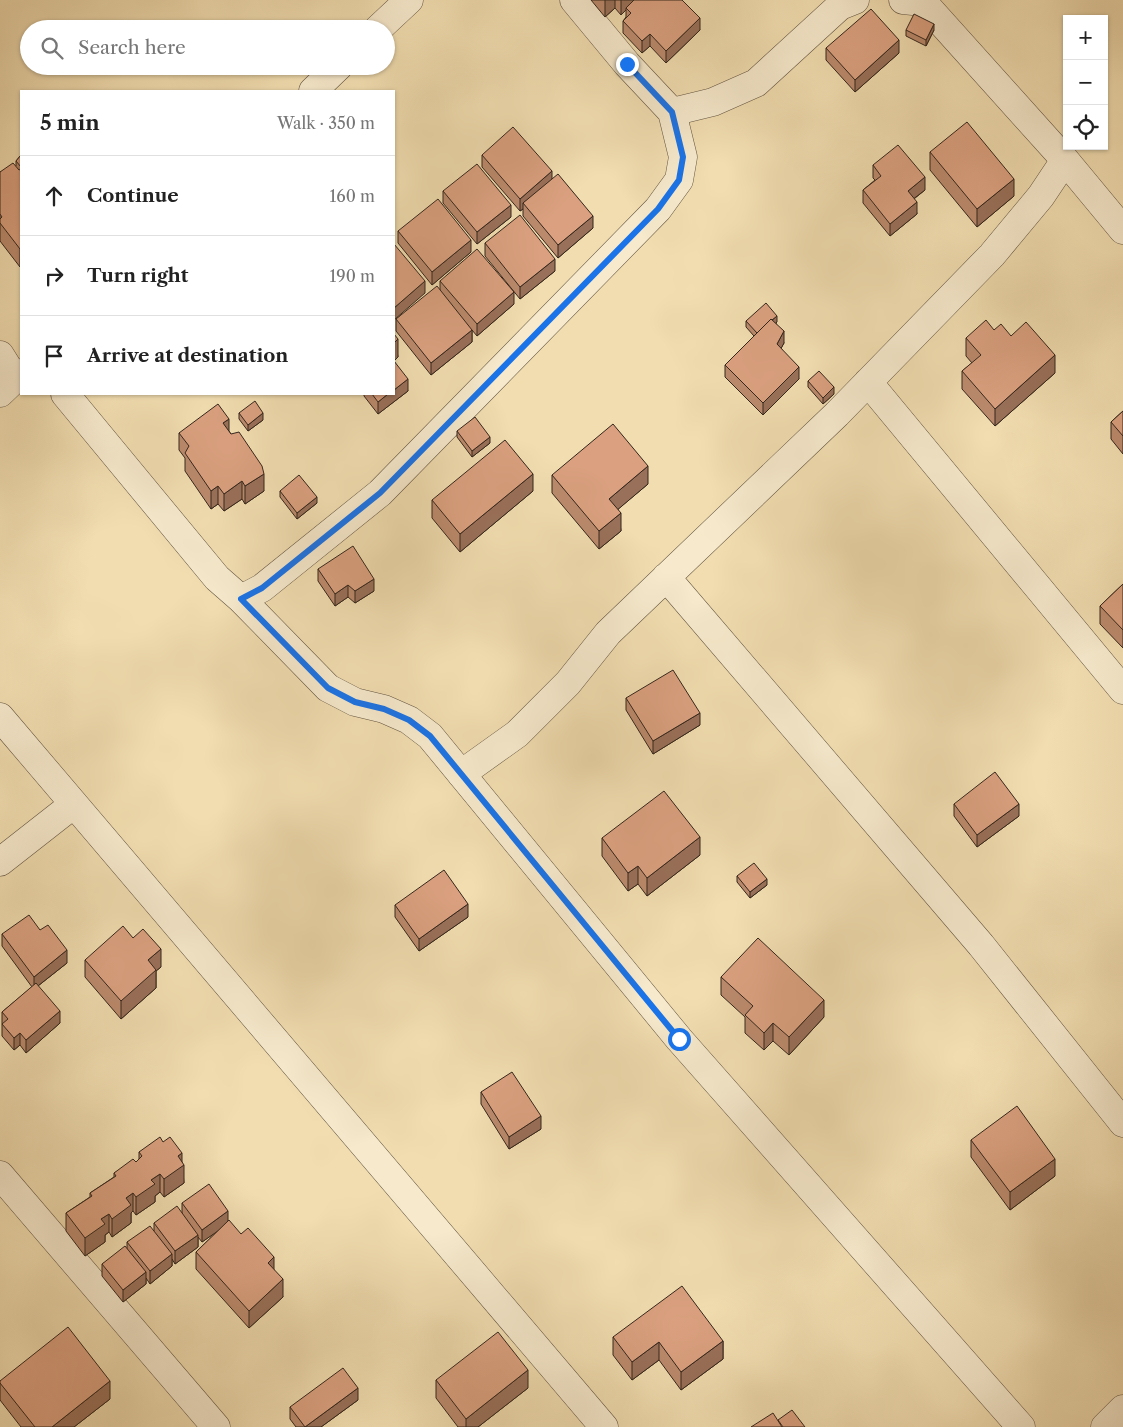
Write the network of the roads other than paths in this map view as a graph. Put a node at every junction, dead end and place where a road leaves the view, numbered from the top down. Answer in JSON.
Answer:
{"nodes":[{"id":1,"x":409,"y":0,"type":"edge"},
{"id":2,"x":574,"y":0,"type":"edge"},
{"id":3,"x":855,"y":0,"type":"edge"},
{"id":4,"x":903,"y":0,"type":"edge"},
{"id":5,"x":388,"y":20,"type":"edge"},
{"id":6,"x":330,"y":75,"type":"edge"},
{"id":7,"x":314,"y":90,"type":"edge"},
{"id":8,"x":672,"y":112,"type":"junction"},
{"id":9,"x":1065,"y":160,"type":"junction"},
{"id":10,"x":1123,"y":230,"type":"edge"},
{"id":11,"x":0,"y":355,"type":"edge"},
{"id":12,"x":12,"y":381,"type":"edge"},
{"id":13,"x":868,"y":382,"type":"junction"},
{"id":14,"x":66,"y":395,"type":"edge"},
{"id":15,"x":666,"y":577,"type":"junction"},
{"id":16,"x":241,"y":599,"type":"junction"},
{"id":17,"x":1123,"y":690,"type":"edge"},
{"id":18,"x":0,"y":717,"type":"edge"},
{"id":19,"x":461,"y":774,"type":"junction"},
{"id":20,"x":74,"y":804,"type":"junction"},
{"id":21,"x":0,"y":862,"type":"edge"},
{"id":22,"x":1123,"y":1123,"type":"edge"},
{"id":23,"x":0,"y":1175,"type":"edge"},
{"id":24,"x":1123,"y":1409,"type":"edge"},
{"id":25,"x":216,"y":1427,"type":"edge"},
{"id":26,"x":604,"y":1427,"type":"edge"},
{"id":27,"x":1021,"y":1427,"type":"edge"},
{"id":28,"x":1105,"y":1427,"type":"edge"}],
"edges":[{"from":1,"to":5,"type":"street"},
{"from":2,"to":8,"type":"street"},
{"from":3,"to":8,"type":"street"},
{"from":4,"to":9,"type":"street"},
{"from":6,"to":7,"type":"street"},
{"from":8,"to":16,"type":"street"},
{"from":9,"to":10,"type":"street"},
{"from":9,"to":13,"type":"street"},
{"from":11,"to":12,"type":"street"},
{"from":13,"to":15,"type":"street"},
{"from":13,"to":17,"type":"street"},
{"from":14,"to":16,"type":"street"},
{"from":15,"to":19,"type":"street"},
{"from":15,"to":22,"type":"street"},
{"from":16,"to":19,"type":"street"},
{"from":18,"to":20,"type":"street"},
{"from":19,"to":27,"type":"street"},
{"from":20,"to":21,"type":"street"},
{"from":20,"to":26,"type":"street"},
{"from":23,"to":25,"type":"street"},
{"from":24,"to":28,"type":"street"}]}
